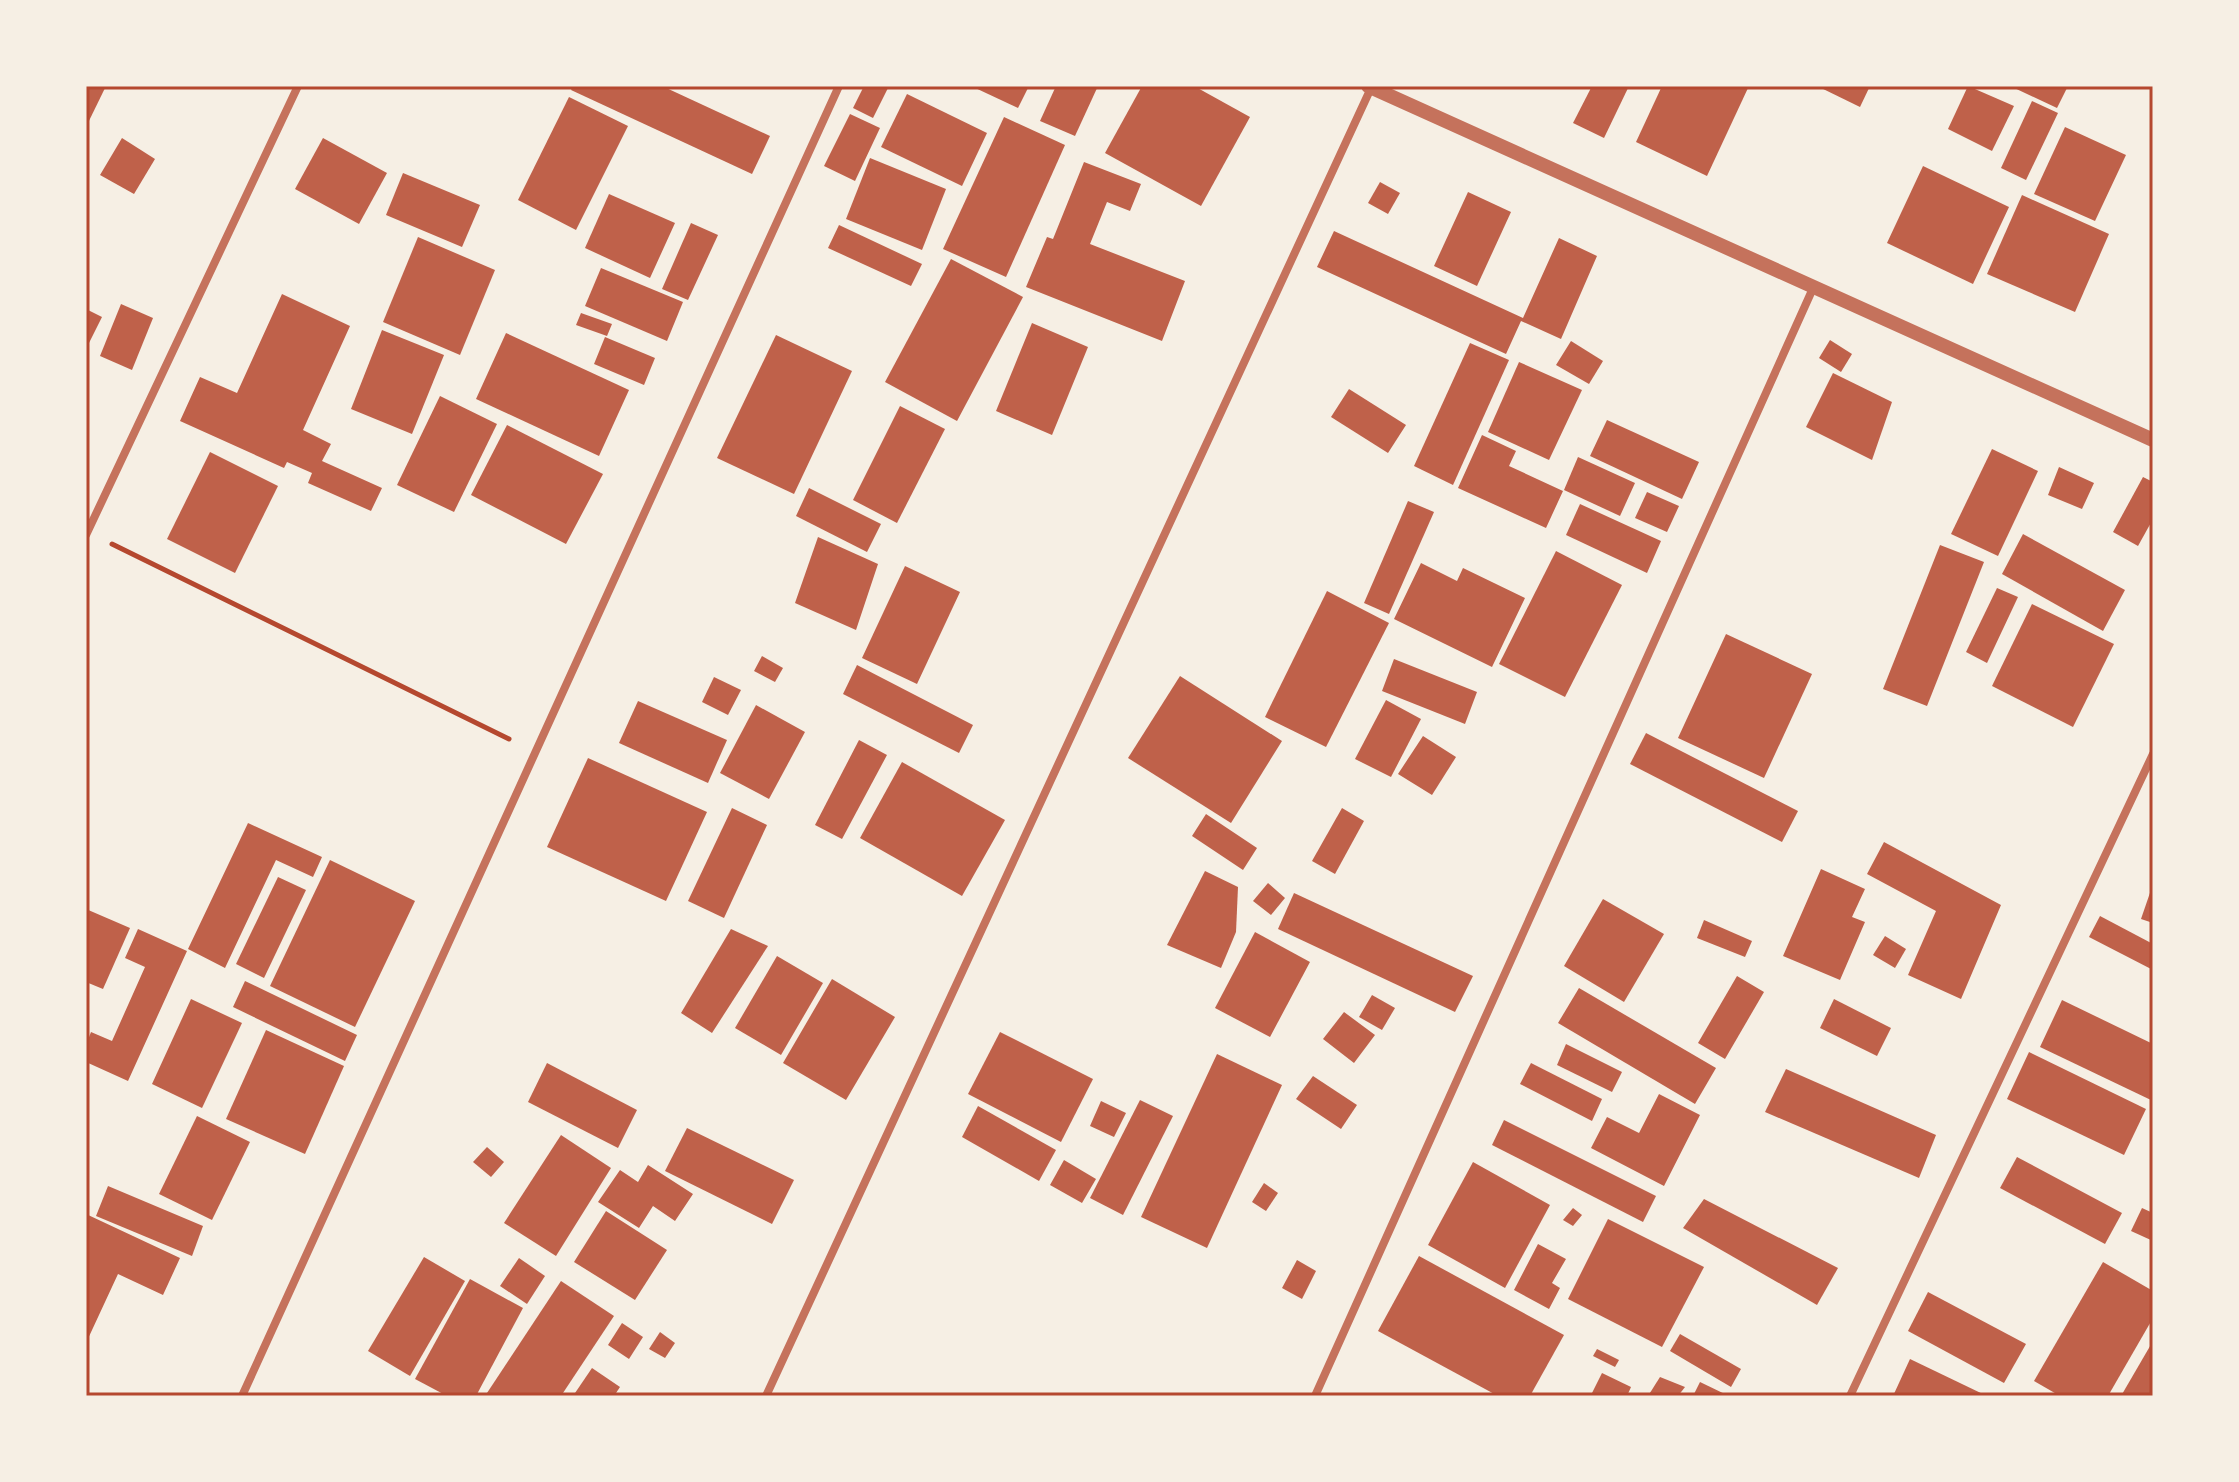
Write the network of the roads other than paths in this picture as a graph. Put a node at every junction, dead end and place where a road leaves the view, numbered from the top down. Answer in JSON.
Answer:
{"nodes":[{"id":1,"x":298,"y":86,"type":"edge"},
{"id":2,"x":839,"y":86,"type":"edge"},
{"id":3,"x":1370,"y":87,"type":"edge"},
{"id":4,"x":1814,"y":286,"type":"junction"},
{"id":5,"x":2153,"y":440,"type":"edge"},
{"id":6,"x":87,"y":534,"type":"edge"},
{"id":7,"x":2153,"y":754,"type":"edge"},
{"id":8,"x":242,"y":1396,"type":"edge"},
{"id":9,"x":766,"y":1396,"type":"edge"},
{"id":10,"x":1315,"y":1396,"type":"edge"},
{"id":11,"x":1850,"y":1396,"type":"edge"}],
"edges":[{"from":1,"to":6,"type":"street"},
{"from":2,"to":8,"type":"street"},
{"from":3,"to":4,"type":"street"},
{"from":3,"to":9,"type":"street"},
{"from":4,"to":5,"type":"street"},
{"from":4,"to":10,"type":"street"},
{"from":7,"to":11,"type":"street"}]}
